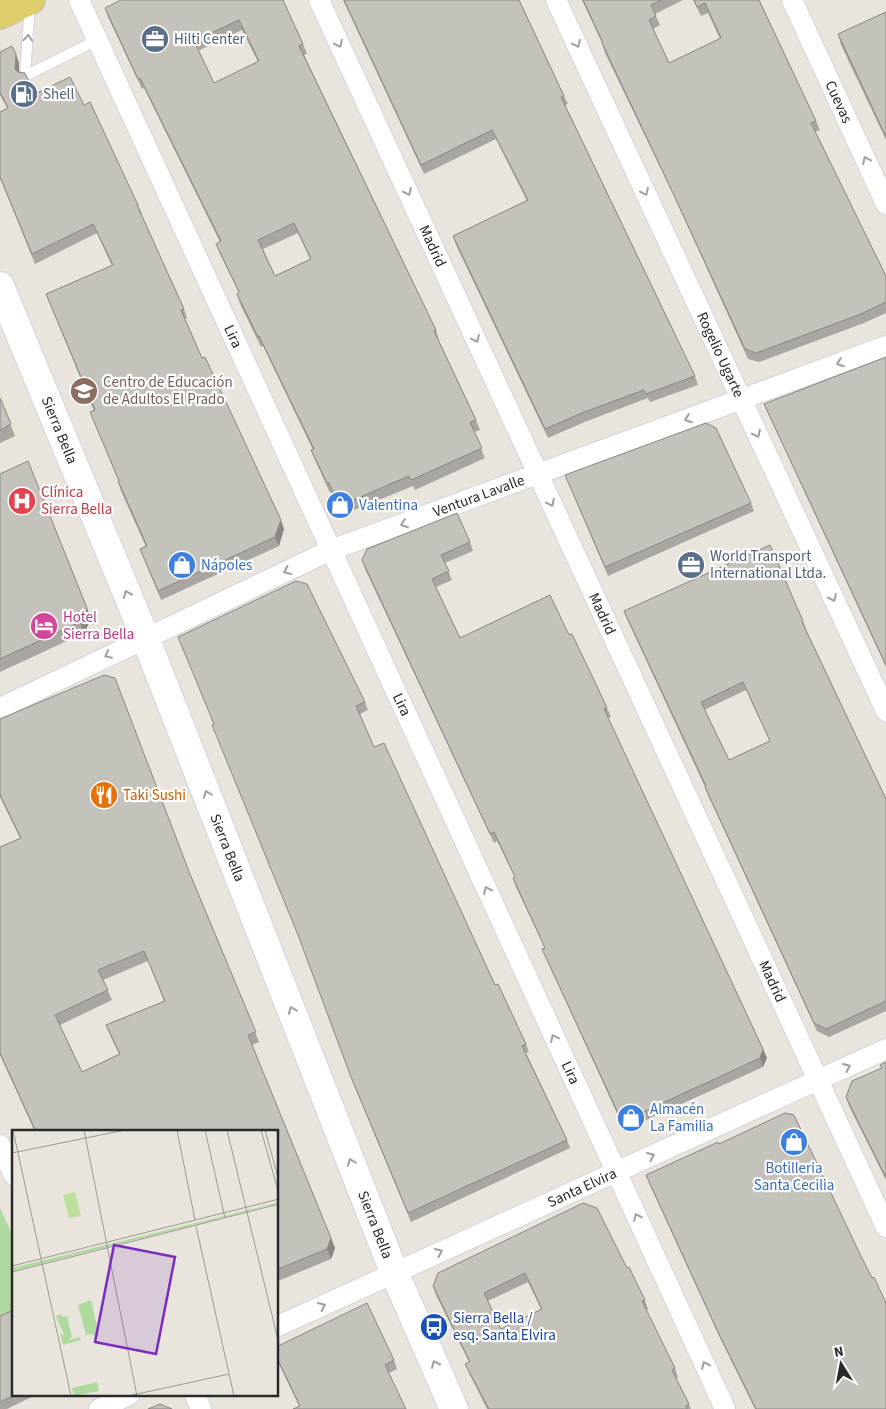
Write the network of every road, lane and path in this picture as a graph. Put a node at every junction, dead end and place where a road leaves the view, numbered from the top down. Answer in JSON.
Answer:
{"nodes":[{"id":1,"x":31,"y":0,"type":"edge"},
{"id":2,"x":79,"y":0,"type":"edge"},
{"id":3,"x":319,"y":0,"type":"edge"},
{"id":4,"x":556,"y":0,"type":"edge"},
{"id":5,"x":792,"y":0,"type":"edge"},
{"id":6,"x":0,"y":15,"type":"edge"},
{"id":7,"x":97,"y":40,"type":"junction"},
{"id":8,"x":886,"y":204,"type":"edge"},
{"id":9,"x":0,"y":286,"type":"edge"},
{"id":10,"x":886,"y":346,"type":"edge"},
{"id":11,"x":741,"y":400,"type":"junction"},
{"id":12,"x":538,"y":474,"type":"junction"},
{"id":13,"x":331,"y":550,"type":"junction"},
{"id":14,"x":146,"y":637,"type":"junction"},
{"id":15,"x":0,"y":708,"type":"edge"},
{"id":16,"x":886,"y":710,"type":"edge"},
{"id":17,"x":886,"y":1050,"type":"edge"},
{"id":18,"x":818,"y":1080,"type":"junction"},
{"id":19,"x":0,"y":1145,"type":"edge"},
{"id":20,"x":12,"y":1171,"type":"edge"},
{"id":21,"x":616,"y":1172,"type":"junction"},
{"id":22,"x":886,"y":1227,"type":"edge"},
{"id":23,"x":394,"y":1272,"type":"junction"},
{"id":24,"x":279,"y":1326,"type":"edge"},
{"id":25,"x":195,"y":1396,"type":"edge"},
{"id":26,"x":201,"y":1409,"type":"edge"},
{"id":27,"x":454,"y":1409,"type":"edge"},
{"id":28,"x":725,"y":1409,"type":"edge"}],
"edges":[{"from":1,"to":6,"type":"main road"},
{"from":7,"to":1,"type":"lane","one_way":true},
{"from":2,"to":7,"type":"street","name":"Lira"},
{"from":3,"to":12,"type":"street","name":"Madrid","one_way":true},
{"from":4,"to":11,"type":"street","name":"Rogelio Ugarte","one_way":true},
{"from":8,"to":5,"type":"street","name":"Cuevas","one_way":true},
{"from":7,"to":13,"type":"street","name":"Lira"},
{"from":14,"to":9,"type":"main road","name":"Sierra Bella","one_way":true},
{"from":10,"to":11,"type":"street","name":"Ventura Lavalle","one_way":true},
{"from":11,"to":12,"type":"street","name":"Ventura Lavalle","one_way":true},
{"from":11,"to":16,"type":"street","name":"Rogelio Ugarte","one_way":true},
{"from":12,"to":13,"type":"street","name":"Ventura Lavalle","one_way":true},
{"from":12,"to":18,"type":"street","name":"Madrid","one_way":true},
{"from":13,"to":14,"type":"street","name":"Ventura Lavalle","one_way":true},
{"from":21,"to":13,"type":"street","name":"Lira","one_way":true},
{"from":14,"to":15,"type":"street","name":"Ventura Lavalle","one_way":true},
{"from":23,"to":14,"type":"main road","name":"Sierra Bella","one_way":true},
{"from":18,"to":17,"type":"street","name":"Santa Elvira","one_way":true},
{"from":21,"to":18,"type":"street","name":"Santa Elvira","one_way":true},
{"from":18,"to":22,"type":"street","name":"Madrid"},
{"from":19,"to":20,"type":"street"},
{"from":23,"to":21,"type":"street","name":"Santa Elvira","one_way":true},
{"from":28,"to":21,"type":"street","name":"Lira","one_way":true},
{"from":24,"to":23,"type":"street","name":"Santa Elvira","one_way":true},
{"from":27,"to":23,"type":"main road","name":"Sierra Bella","one_way":true},
{"from":25,"to":26,"type":"street"}]}
